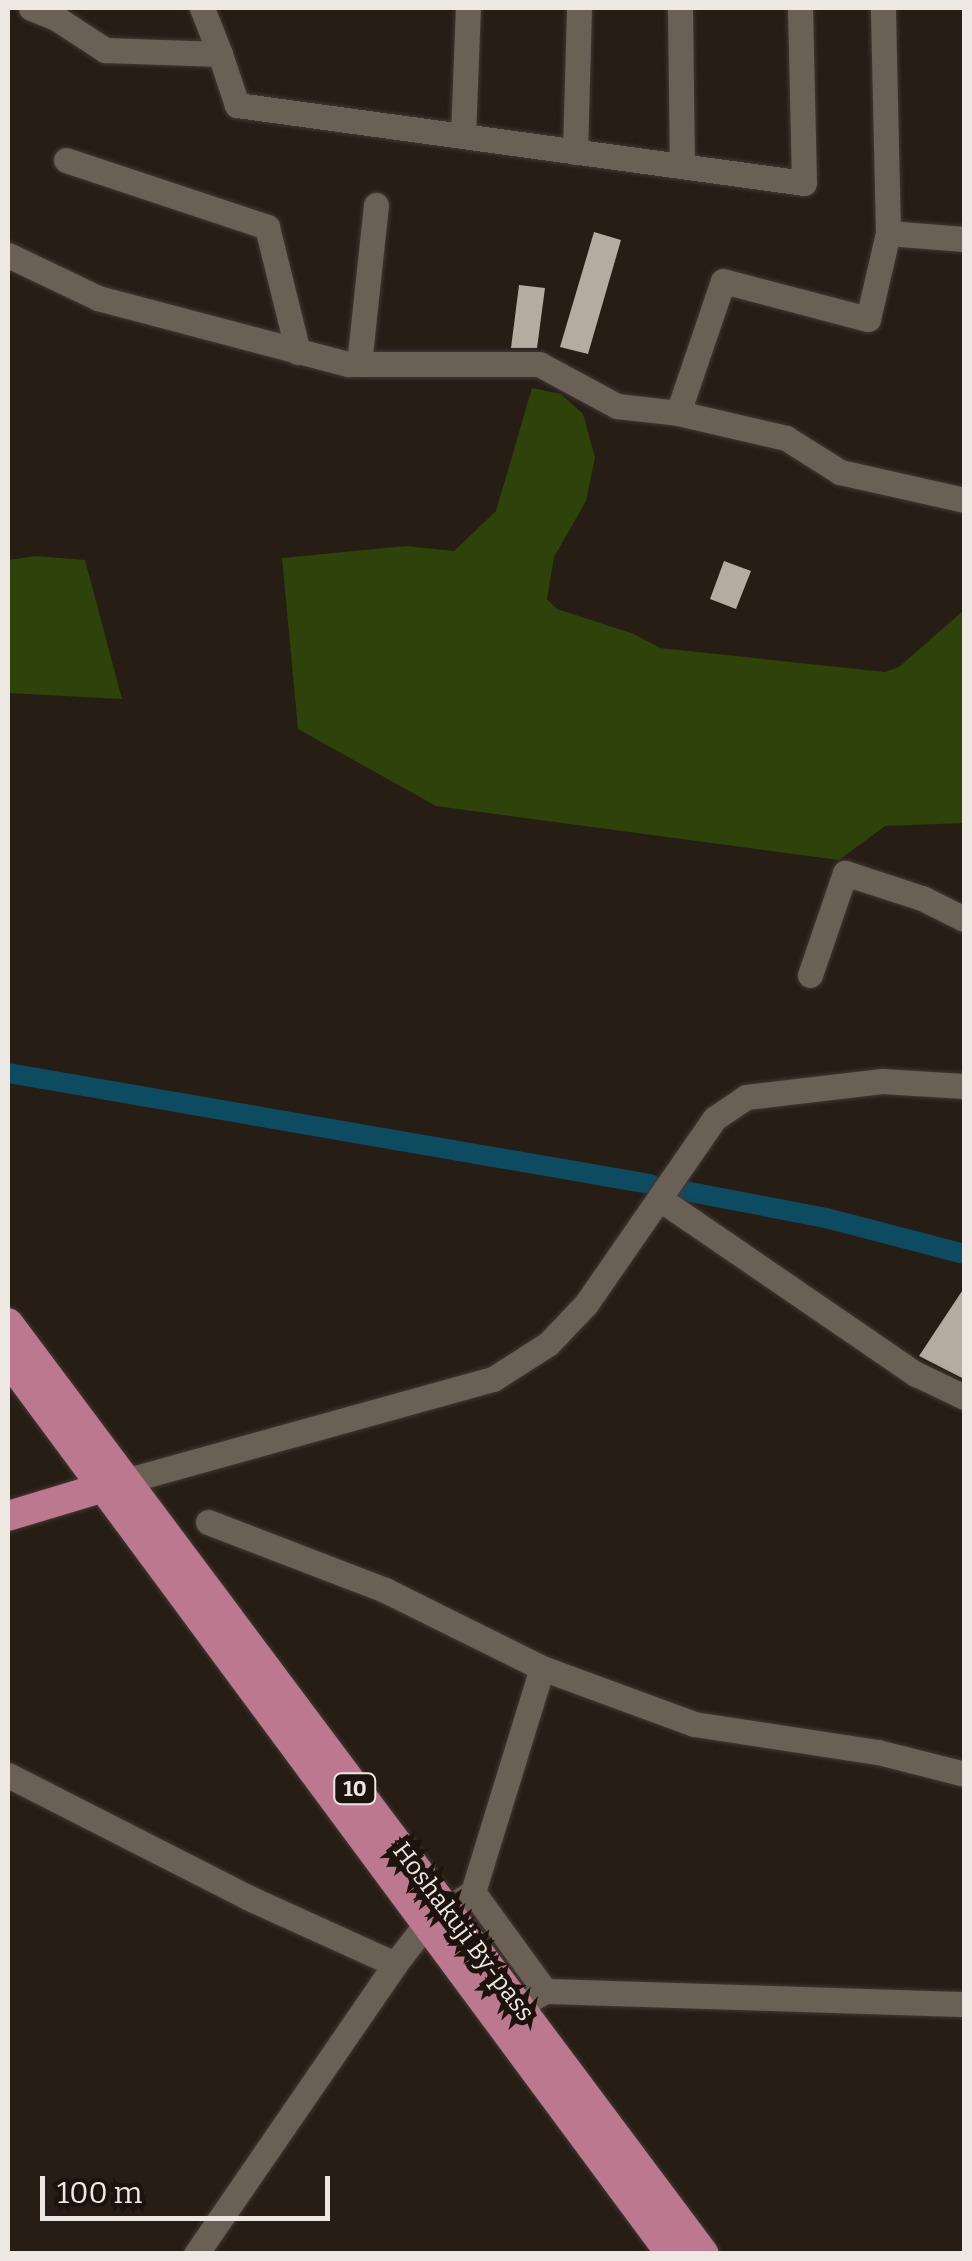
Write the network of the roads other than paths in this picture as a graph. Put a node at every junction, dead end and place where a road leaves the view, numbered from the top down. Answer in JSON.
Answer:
{"nodes":[{"id":1,"x":31,"y":8,"type":"edge"},
{"id":2,"x":202,"y":8,"type":"edge"},
{"id":3,"x":468,"y":8,"type":"edge"},
{"id":4,"x":579,"y":8,"type":"edge"},
{"id":5,"x":680,"y":8,"type":"edge"},
{"id":6,"x":800,"y":8,"type":"edge"},
{"id":7,"x":883,"y":8,"type":"edge"},
{"id":8,"x":68,"y":16,"type":"edge"},
{"id":9,"x":220,"y":54,"type":"junction"},
{"id":10,"x":463,"y":136,"type":"junction"},
{"id":11,"x":575,"y":152,"type":"junction"},
{"id":12,"x":66,"y":160,"type":"dead end"},
{"id":13,"x":682,"y":166,"type":"junction"},
{"id":14,"x":376,"y":205,"type":"dead end"},
{"id":15,"x":888,"y":233,"type":"junction"},
{"id":16,"x":964,"y":239,"type":"edge"},
{"id":17,"x":8,"y":255,"type":"edge"},
{"id":18,"x":298,"y":352,"type":"junction"},
{"id":19,"x":359,"y":364,"type":"junction"},
{"id":20,"x":678,"y":414,"type":"junction"},
{"id":21,"x":964,"y":500,"type":"edge"},
{"id":22,"x":964,"y":918,"type":"edge"},
{"id":23,"x":810,"y":976,"type":"dead end"},
{"id":24,"x":964,"y":1086,"type":"edge"},
{"id":25,"x":660,"y":1200,"type":"junction"},
{"id":26,"x":8,"y":1323,"type":"edge"},
{"id":27,"x":8,"y":1358,"type":"edge"},
{"id":28,"x":964,"y":1397,"type":"edge"},
{"id":29,"x":114,"y":1484,"type":"junction"},
{"id":30,"x":8,"y":1516,"type":"edge"},
{"id":31,"x":208,"y":1522,"type":"dead end"},
{"id":32,"x":542,"y":1668,"type":"junction"},
{"id":33,"x":964,"y":1774,"type":"edge"},
{"id":34,"x":8,"y":1775,"type":"edge"},
{"id":35,"x":472,"y":1892,"type":"junction"},
{"id":36,"x":435,"y":1916,"type":"junction"},
{"id":37,"x":395,"y":1964,"type":"junction"},
{"id":38,"x":532,"y":1998,"type":"junction"},
{"id":39,"x":964,"y":2004,"type":"edge"},
{"id":40,"x":196,"y":2254,"type":"edge"},
{"id":41,"x":671,"y":2254,"type":"edge"},
{"id":42,"x":704,"y":2254,"type":"edge"}],
"edges":[{"from":1,"to":8,"type":"street"},
{"from":2,"to":9,"type":"street"},
{"from":3,"to":10,"type":"street"},
{"from":4,"to":11,"type":"street"},
{"from":5,"to":13,"type":"street"},
{"from":6,"to":13,"type":"street"},
{"from":7,"to":15,"type":"street"},
{"from":8,"to":9,"type":"street"},
{"from":9,"to":10,"type":"street"},
{"from":10,"to":11,"type":"street"},
{"from":11,"to":13,"type":"street"},
{"from":12,"to":18,"type":"street"},
{"from":14,"to":19,"type":"street"},
{"from":15,"to":16,"type":"street"},
{"from":15,"to":20,"type":"street"},
{"from":17,"to":18,"type":"street"},
{"from":18,"to":19,"type":"street"},
{"from":19,"to":20,"type":"street"},
{"from":20,"to":21,"type":"street"},
{"from":22,"to":23,"type":"street"},
{"from":24,"to":25,"type":"street"},
{"from":25,"to":28,"type":"street"},
{"from":25,"to":29,"type":"street"},
{"from":26,"to":29,"type":"main road","name":"Hoshakuji By-pass","number":"10"},
{"from":27,"to":29,"type":"main road","name":"Hoshakuji By-pass","number":"10"},
{"from":29,"to":30,"type":"main road"},
{"from":29,"to":36,"type":"main road","name":"Hoshakuji By-pass","number":"10"},
{"from":31,"to":32,"type":"street"},
{"from":32,"to":33,"type":"street"},
{"from":32,"to":35,"type":"street"},
{"from":34,"to":37,"type":"street"},
{"from":35,"to":36,"type":"street"},
{"from":35,"to":38,"type":"street"},
{"from":36,"to":37,"type":"street"},
{"from":36,"to":38,"type":"main road","name":"Hoshakuji By-pass","number":"10"},
{"from":36,"to":41,"type":"main road","name":"Hoshakuji By-pass","number":"10"},
{"from":37,"to":40,"type":"street"},
{"from":38,"to":39,"type":"street"},
{"from":38,"to":42,"type":"main road","name":"Hoshakuji By-pass","number":"10"}]}
